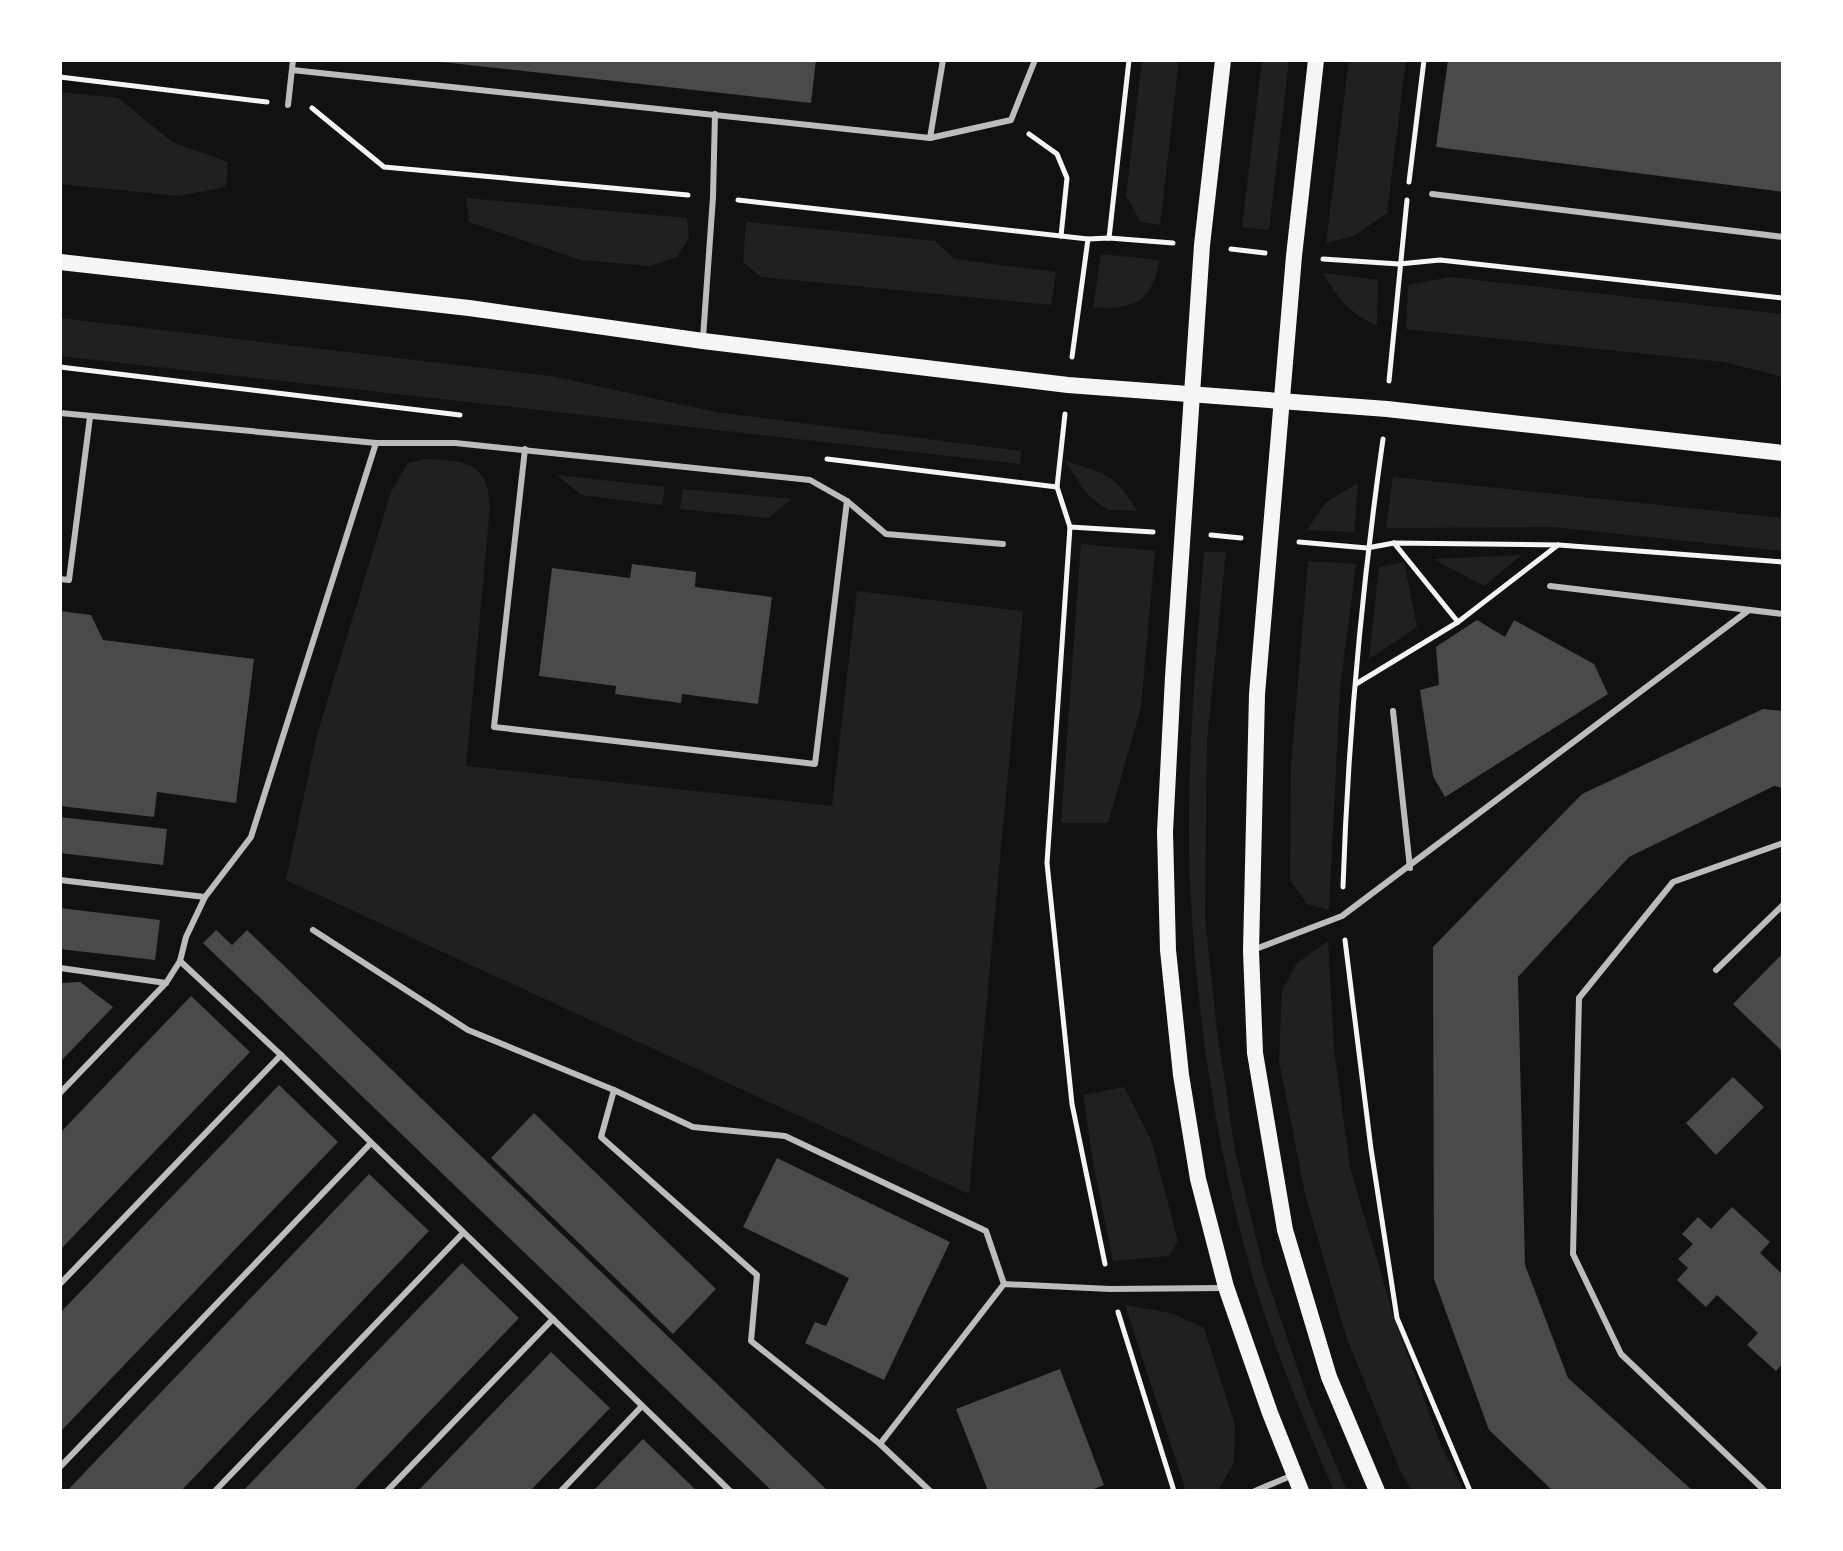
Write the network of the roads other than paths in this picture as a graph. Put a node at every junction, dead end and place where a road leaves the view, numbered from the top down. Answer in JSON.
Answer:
{"nodes":[{"id":1,"x":293,"y":60,"type":"edge"},
{"id":2,"x":943,"y":60,"type":"edge"},
{"id":3,"x":1035,"y":60,"type":"edge"},
{"id":4,"x":1223,"y":60,"type":"edge"},
{"id":5,"x":1316,"y":60,"type":"edge"},
{"id":6,"x":292,"y":70,"type":"junction"},
{"id":7,"x":288,"y":105,"type":"road end"},
{"id":8,"x":715,"y":114,"type":"junction"},
{"id":9,"x":930,"y":138,"type":"junction"},
{"id":10,"x":1432,"y":194,"type":"dead end"},
{"id":11,"x":1783,"y":237,"type":"edge"},
{"id":12,"x":60,"y":262,"type":"edge"},
{"id":13,"x":703,"y":341,"type":"junction"},
{"id":14,"x":1192,"y":394,"type":"junction"},
{"id":15,"x":1281,"y":401,"type":"junction"},
{"id":16,"x":60,"y":413,"type":"edge"},
{"id":17,"x":90,"y":417,"type":"junction"},
{"id":18,"x":376,"y":443,"type":"junction"},
{"id":19,"x":525,"y":449,"type":"junction"},
{"id":20,"x":1783,"y":453,"type":"edge"},
{"id":21,"x":847,"y":501,"type":"junction"},
{"id":22,"x":1003,"y":544,"type":"dead end"},
{"id":23,"x":60,"y":579,"type":"edge"},
{"id":24,"x":1550,"y":586,"type":"dead end"},
{"id":25,"x":1749,"y":610,"type":"junction"},
{"id":26,"x":1783,"y":614,"type":"edge"},
{"id":27,"x":1393,"y":711,"type":"dead end"},
{"id":28,"x":1783,"y":843,"type":"edge"},
{"id":29,"x":1410,"y":868,"type":"junction"},
{"id":30,"x":60,"y":880,"type":"edge"},
{"id":31,"x":205,"y":897,"type":"junction"},
{"id":32,"x":1783,"y":905,"type":"edge"},
{"id":33,"x":313,"y":930,"type":"dead end"},
{"id":34,"x":1251,"y":951,"type":"junction"},
{"id":35,"x":180,"y":961,"type":"junction"},
{"id":36,"x":60,"y":968,"type":"edge"},
{"id":37,"x":1716,"y":970,"type":"dead end"},
{"id":38,"x":166,"y":983,"type":"junction"},
{"id":39,"x":281,"y":1055,"type":"junction"},
{"id":40,"x":614,"y":1090,"type":"junction"},
{"id":41,"x":60,"y":1093,"type":"edge"},
{"id":42,"x":371,"y":1143,"type":"junction"},
{"id":43,"x":463,"y":1233,"type":"junction"},
{"id":44,"x":60,"y":1284,"type":"edge"},
{"id":45,"x":1004,"y":1284,"type":"junction"},
{"id":46,"x":1226,"y":1287,"type":"junction"},
{"id":47,"x":553,"y":1319,"type":"junction"},
{"id":48,"x":642,"y":1406,"type":"junction"},
{"id":49,"x":880,"y":1444,"type":"junction"},
{"id":50,"x":60,"y":1467,"type":"edge"},
{"id":51,"x":1293,"y":1475,"type":"junction"},
{"id":52,"x":215,"y":1491,"type":"edge"},
{"id":53,"x":387,"y":1491,"type":"edge"},
{"id":54,"x":561,"y":1491,"type":"edge"},
{"id":55,"x":730,"y":1491,"type":"edge"},
{"id":56,"x":930,"y":1491,"type":"edge"},
{"id":57,"x":1255,"y":1491,"type":"edge"},
{"id":58,"x":1301,"y":1491,"type":"edge"},
{"id":59,"x":1377,"y":1491,"type":"edge"},
{"id":60,"x":1765,"y":1491,"type":"edge"}],
"edges":[{"from":1,"to":6,"type":"lane"},
{"from":2,"to":9,"type":"lane"},
{"from":3,"to":9,"type":"lane"},
{"from":4,"to":14,"type":"main road"},
{"from":5,"to":15,"type":"main road"},
{"from":6,"to":7,"type":"lane"},
{"from":6,"to":8,"type":"lane"},
{"from":8,"to":9,"type":"lane"},
{"from":8,"to":13,"type":"lane"},
{"from":10,"to":11,"type":"lane"},
{"from":12,"to":13,"type":"main road"},
{"from":13,"to":14,"type":"main road"},
{"from":14,"to":15,"type":"main road"},
{"from":14,"to":46,"type":"main road"},
{"from":15,"to":20,"type":"main road"},
{"from":15,"to":34,"type":"main road"},
{"from":16,"to":17,"type":"lane"},
{"from":17,"to":18,"type":"lane"},
{"from":17,"to":23,"type":"lane"},
{"from":18,"to":19,"type":"lane"},
{"from":18,"to":31,"type":"lane"},
{"from":19,"to":21,"type":"lane"},
{"from":19,"to":21,"type":"lane"},
{"from":21,"to":22,"type":"lane"},
{"from":24,"to":25,"type":"lane"},
{"from":25,"to":26,"type":"lane"},
{"from":25,"to":29,"type":"lane"},
{"from":27,"to":29,"type":"lane"},
{"from":28,"to":60,"type":"lane"},
{"from":29,"to":34,"type":"lane"},
{"from":30,"to":31,"type":"lane"},
{"from":31,"to":35,"type":"lane"},
{"from":32,"to":37,"type":"lane"},
{"from":33,"to":40,"type":"lane"},
{"from":34,"to":59,"type":"main road"},
{"from":35,"to":38,"type":"lane"},
{"from":35,"to":39,"type":"lane"},
{"from":36,"to":38,"type":"lane"},
{"from":38,"to":41,"type":"lane"},
{"from":39,"to":42,"type":"lane"},
{"from":39,"to":44,"type":"lane"},
{"from":40,"to":45,"type":"lane"},
{"from":40,"to":49,"type":"lane"},
{"from":42,"to":43,"type":"lane"},
{"from":42,"to":50,"type":"lane"},
{"from":43,"to":47,"type":"lane"},
{"from":43,"to":52,"type":"lane"},
{"from":45,"to":46,"type":"lane"},
{"from":45,"to":49,"type":"lane"},
{"from":46,"to":51,"type":"main road"},
{"from":47,"to":48,"type":"lane"},
{"from":47,"to":53,"type":"lane"},
{"from":48,"to":54,"type":"lane"},
{"from":48,"to":55,"type":"lane"},
{"from":49,"to":56,"type":"lane"},
{"from":51,"to":57,"type":"lane"},
{"from":51,"to":58,"type":"main road"}]}
